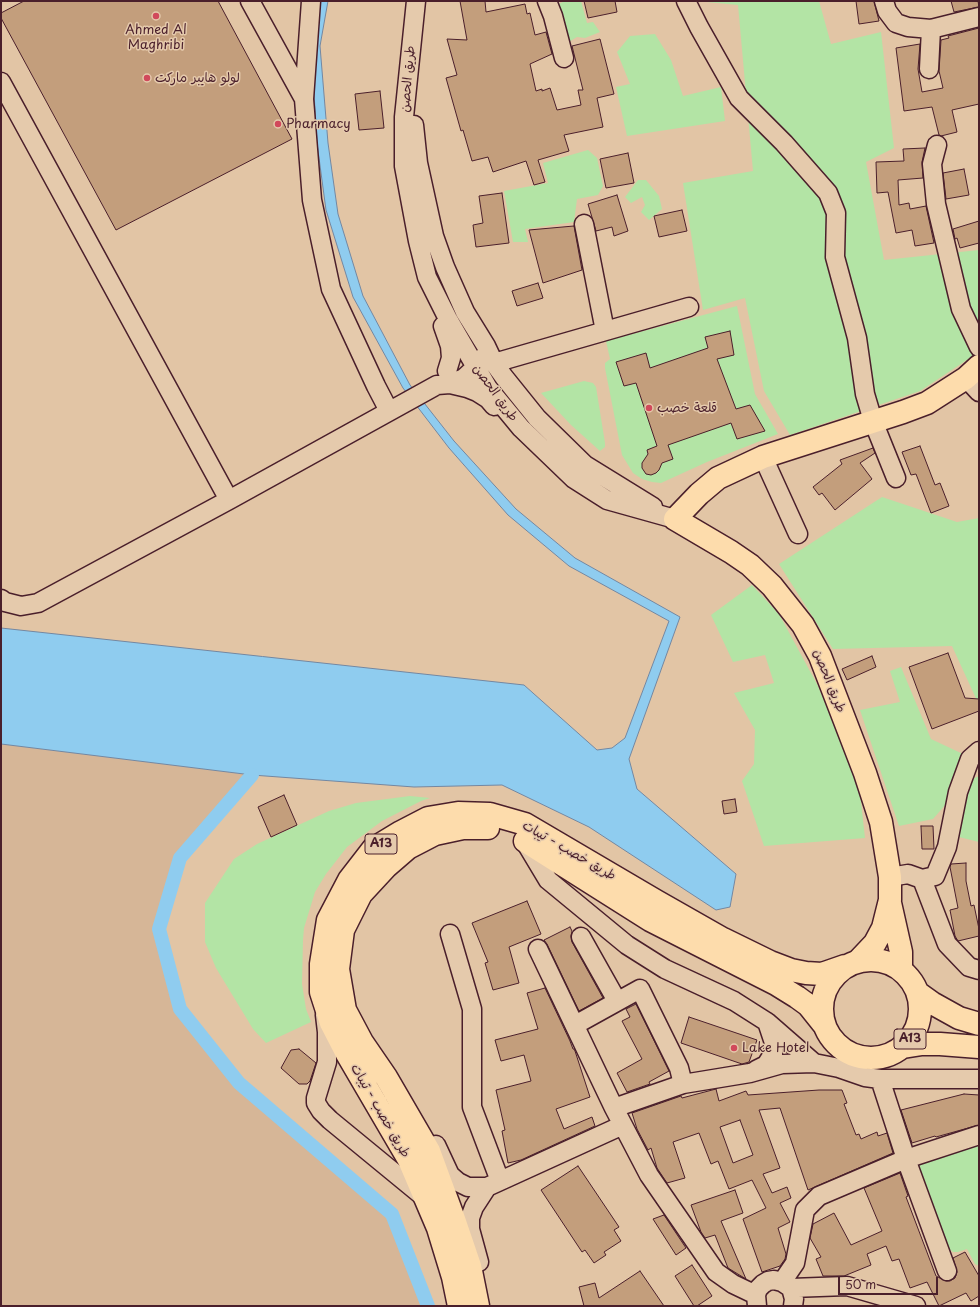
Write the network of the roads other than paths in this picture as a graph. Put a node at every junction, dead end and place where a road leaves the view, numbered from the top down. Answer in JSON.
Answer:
{"nodes":[{"id":1,"x":250,"y":1,"type":"edge"},
{"id":2,"x":310,"y":1,"type":"edge"},
{"id":3,"x":416,"y":1,"type":"edge"},
{"id":4,"x":547,"y":1,"type":"edge"},
{"id":5,"x":686,"y":1,"type":"edge"},
{"id":6,"x":884,"y":1,"type":"edge"},
{"id":7,"x":979,"y":17,"type":"edge"},
{"id":8,"x":931,"y":29,"type":"junction"},
{"id":9,"x":412,"y":32,"type":"junction"},
{"id":10,"x":564,"y":58,"type":"dead end"},
{"id":11,"x":930,"y":69,"type":"dead end"},
{"id":12,"x":1,"y":82,"type":"edge"},
{"id":13,"x":304,"y":99,"type":"junction"},
{"id":14,"x":937,"y":145,"type":"dead end"},
{"id":15,"x":584,"y":224,"type":"dead end"},
{"id":16,"x":427,"y":276,"type":"junction"},
{"id":17,"x":689,"y":307,"type":"dead end"},
{"id":18,"x":605,"y":331,"type":"junction"},
{"id":19,"x":979,"y":347,"type":"edge"},
{"id":20,"x":480,"y":364,"type":"junction"},
{"id":21,"x":975,"y":379,"type":"edge"},
{"id":22,"x":439,"y":383,"type":"junction"},
{"id":23,"x":395,"y":408,"type":"junction"},
{"id":24,"x":873,"y":421,"type":"junction"},
{"id":25,"x":762,"y":457,"type":"junction"},
{"id":26,"x":896,"y":478,"type":"dead end"},
{"id":27,"x":574,"y":480,"type":"junction"},
{"id":28,"x":229,"y":500,"type":"junction"},
{"id":29,"x":675,"y":519,"type":"junction"},
{"id":30,"x":798,"y":534,"type":"dead end"},
{"id":31,"x":1,"y":599,"type":"edge"},
{"id":32,"x":979,"y":751,"type":"edge"},
{"id":33,"x":523,"y":840,"type":"junction"},
{"id":34,"x":890,"y":877,"type":"junction"},
{"id":35,"x":922,"y":879,"type":"junction"},
{"id":36,"x":890,"y":900,"type":"junction"},
{"id":37,"x":450,"y":934,"type":"dead end"},
{"id":38,"x":582,"y":937,"type":"dead end"},
{"id":39,"x":538,"y":949,"type":"dead end"},
{"id":40,"x":852,"y":964,"type":"junction"},
{"id":41,"x":901,"y":969,"type":"junction"},
{"id":42,"x":979,"y":970,"type":"edge"},
{"id":43,"x":321,"y":992,"type":"junction"},
{"id":44,"x":918,"y":993,"type":"junction"},
{"id":45,"x":617,"y":1001,"type":"junction"},
{"id":46,"x":767,"y":1022,"type":"junction"},
{"id":47,"x":575,"y":1024,"type":"junction"},
{"id":48,"x":979,"y":1024,"type":"edge"},
{"id":49,"x":824,"y":1025,"type":"junction"},
{"id":50,"x":903,"y":1047,"type":"junction"},
{"id":51,"x":979,"y":1047,"type":"edge"},
{"id":52,"x":814,"y":1063,"type":"junction"},
{"id":53,"x":750,"y":1073,"type":"junction"},
{"id":54,"x":880,"y":1079,"type":"junction"},
{"id":55,"x":979,"y":1079,"type":"edge"},
{"id":56,"x":684,"y":1084,"type":"junction"},
{"id":57,"x":614,"y":1108,"type":"junction"},
{"id":58,"x":408,"y":1115,"type":"junction"},
{"id":59,"x":623,"y":1125,"type":"junction"},
{"id":60,"x":979,"y":1135,"type":"edge"},
{"id":61,"x":906,"y":1159,"type":"junction"},
{"id":62,"x":493,"y":1184,"type":"junction"},
{"id":63,"x":425,"y":1198,"type":"junction"},
{"id":64,"x":947,"y":1272,"type":"dead end"},
{"id":65,"x":786,"y":1285,"type":"junction"},
{"id":66,"x":757,"y":1301,"type":"edge"},
{"id":67,"x":471,"y":1303,"type":"edge"},
{"id":68,"x":792,"y":1306,"type":"edge"},
{"id":69,"x":916,"y":1306,"type":"edge"}],
"edges":[{"from":1,"to":13,"type":"street"},
{"from":2,"to":13,"type":"street"},
{"from":3,"to":9,"type":"street"},
{"from":4,"to":10,"type":"street"},
{"from":5,"to":24,"type":"street"},
{"from":6,"to":8,"type":"street"},
{"from":7,"to":8,"type":"street"},
{"from":8,"to":11,"type":"street"},
{"from":9,"to":16,"type":"street","name":"طريق الحصن"},
{"from":9,"to":20,"type":"street","name":"طريق الحصن"},
{"from":12,"to":28,"type":"street"},
{"from":13,"to":23,"type":"street"},
{"from":14,"to":19,"type":"street"},
{"from":15,"to":18,"type":"street"},
{"from":16,"to":20,"type":"street","name":"طريق الحصن"},
{"from":16,"to":22,"type":"street"},
{"from":17,"to":18,"type":"street"},
{"from":18,"to":20,"type":"street"},
{"from":20,"to":22,"type":"street"},
{"from":20,"to":27,"type":"street","name":"طريق الحصن"},
{"from":20,"to":29,"type":"street","name":"طريق الحصن"},
{"from":21,"to":24,"type":"main road"},
{"from":22,"to":23,"type":"street"},
{"from":22,"to":27,"type":"street"},
{"from":23,"to":28,"type":"street"},
{"from":24,"to":25,"type":"main road"},
{"from":24,"to":26,"type":"street"},
{"from":25,"to":29,"type":"main road"},
{"from":25,"to":30,"type":"street"},
{"from":27,"to":29,"type":"street","name":"طريق الحصن"},
{"from":28,"to":31,"type":"street"},
{"from":29,"to":34,"type":"main road","name":"طريق الحصن"},
{"from":32,"to":35,"type":"street"},
{"from":33,"to":46,"type":"street"},
{"from":33,"to":49,"type":"main road","name":"طريق خصب - تيبات","number":"A13"},
{"from":33,"to":58,"type":"main road","name":"طريق خصب - تيبات","number":"A13"},
{"from":34,"to":35,"type":"street"},
{"from":34,"to":36,"type":"main road","name":"طريق الحصن"},
{"from":35,"to":42,"type":"street"},
{"from":36,"to":40,"type":"main road","name":"طريق الحصن"},
{"from":36,"to":41,"type":"main road","name":"طريق الحصن"},
{"from":37,"to":62,"type":"street"},
{"from":38,"to":45,"type":"street"},
{"from":39,"to":47,"type":"street"},
{"from":40,"to":41,"type":"main road","number":"A13"},
{"from":40,"to":43,"type":"main road","name":"طريق خصب - تيبات","number":"A13"},
{"from":40,"to":49,"type":"main road","number":"A13"},
{"from":41,"to":44,"type":"main road","number":"A13"},
{"from":43,"to":63,"type":"main road","name":"طريق خصب - تيبات","number":"A13"},
{"from":43,"to":63,"type":"street"},
{"from":44,"to":48,"type":"main road","number":"A13"},
{"from":44,"to":50,"type":"main road","number":"A13"},
{"from":45,"to":47,"type":"street"},
{"from":45,"to":56,"type":"street"},
{"from":46,"to":52,"type":"street"},
{"from":46,"to":53,"type":"street"},
{"from":47,"to":57,"type":"street"},
{"from":49,"to":50,"type":"main road","number":"A13"},
{"from":50,"to":51,"type":"main road","number":"A13"},
{"from":52,"to":53,"type":"street"},
{"from":52,"to":54,"type":"street"},
{"from":53,"to":56,"type":"street"},
{"from":54,"to":55,"type":"street"},
{"from":54,"to":61,"type":"street"},
{"from":56,"to":57,"type":"street"},
{"from":57,"to":59,"type":"street"},
{"from":58,"to":62,"type":"street"},
{"from":58,"to":67,"type":"main road","name":"طريق خصب - تيبات","number":"A13"},
{"from":59,"to":62,"type":"street"},
{"from":59,"to":66,"type":"street"},
{"from":60,"to":61,"type":"street"},
{"from":61,"to":64,"type":"street"},
{"from":61,"to":65,"type":"street"},
{"from":62,"to":67,"type":"street"},
{"from":63,"to":67,"type":"main road","name":"طريق خصب - تيبات","number":"A13"},
{"from":65,"to":66,"type":"street"},
{"from":65,"to":68,"type":"street"},
{"from":65,"to":69,"type":"street"}]}
